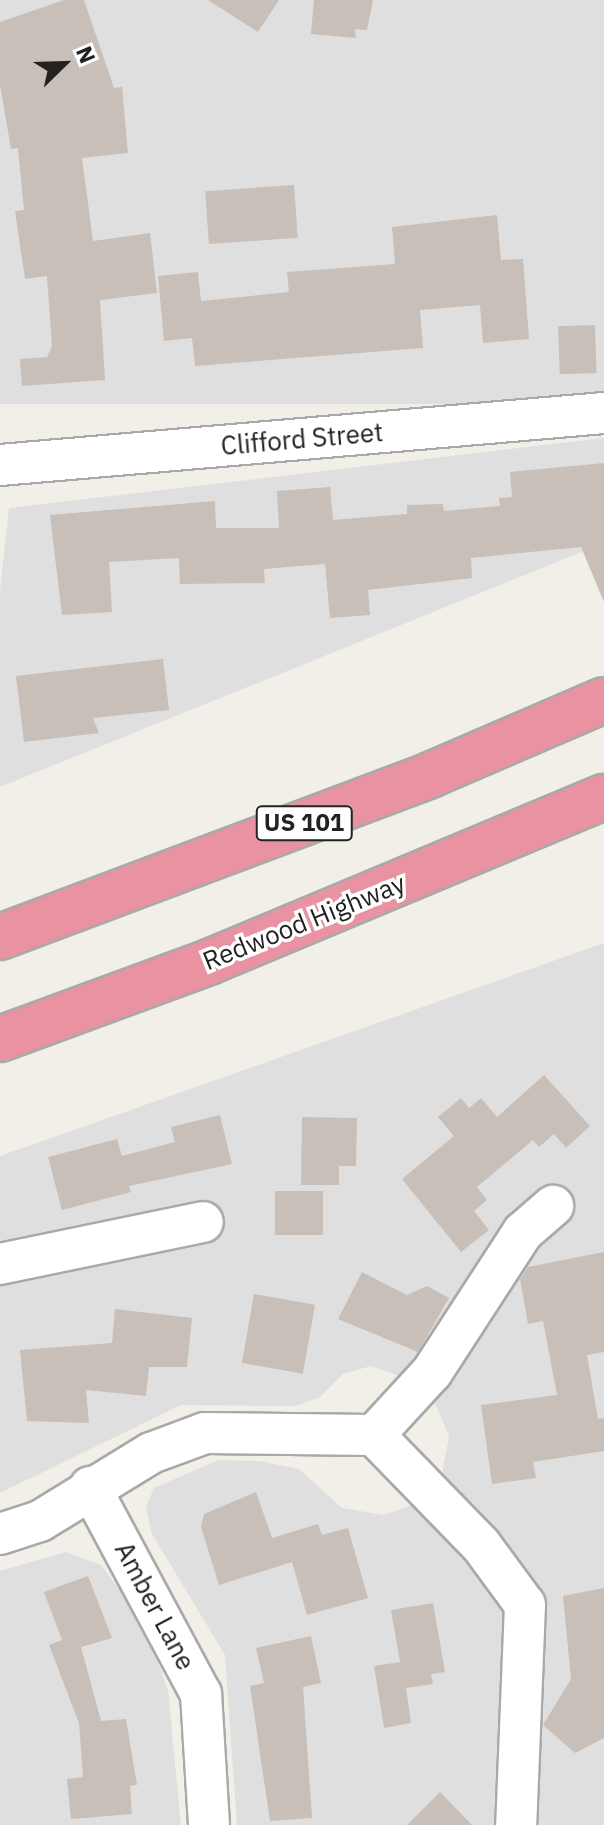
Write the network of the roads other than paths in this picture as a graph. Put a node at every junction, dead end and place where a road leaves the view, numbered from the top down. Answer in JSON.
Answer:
{"nodes":[{"id":1,"x":604,"y":413,"type":"edge"},
{"id":2,"x":0,"y":465,"type":"edge"},
{"id":3,"x":604,"y":700,"type":"edge"},
{"id":4,"x":604,"y":797,"type":"edge"},
{"id":5,"x":0,"y":937,"type":"edge"},
{"id":6,"x":0,"y":1039,"type":"edge"},
{"id":7,"x":553,"y":1206,"type":"dead end"},
{"id":8,"x":203,"y":1222,"type":"dead end"},
{"id":9,"x":0,"y":1264,"type":"edge"},
{"id":10,"x":374,"y":1435,"type":"junction"},
{"id":11,"x":90,"y":1487,"type":"junction"},
{"id":12,"x":0,"y":1534,"type":"edge"},
{"id":13,"x":209,"y":1825,"type":"edge"},
{"id":14,"x":516,"y":1825,"type":"edge"}],
"edges":[{"from":1,"to":2,"type":"street","name":"Clifford Street"},
{"from":3,"to":5,"type":"highway","number":"US 101"},
{"from":4,"to":6,"type":"highway","name":"Redwood Highway"},
{"from":7,"to":10,"type":"street"},
{"from":8,"to":9,"type":"street"},
{"from":10,"to":11,"type":"street"},
{"from":10,"to":14,"type":"street"},
{"from":11,"to":12,"type":"street"},
{"from":11,"to":13,"type":"street","name":"Amber Lane"}]}
